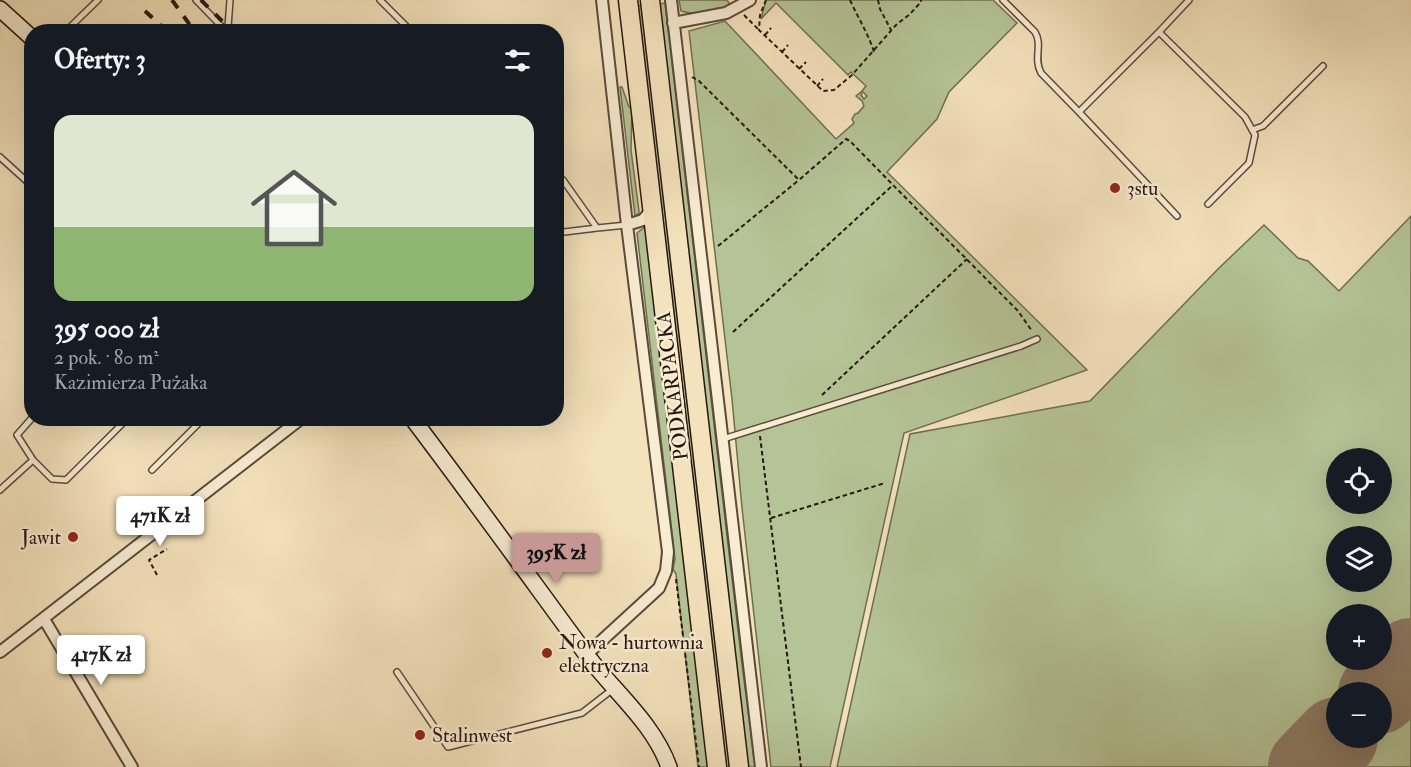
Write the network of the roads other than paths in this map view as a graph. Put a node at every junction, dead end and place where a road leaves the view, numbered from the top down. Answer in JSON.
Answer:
{"nodes":[{"id":1,"x":98,"y":0,"type":"edge"},
{"id":2,"x":196,"y":0,"type":"edge"},
{"id":3,"x":230,"y":0,"type":"edge"},
{"id":4,"x":380,"y":0,"type":"edge"},
{"id":5,"x":602,"y":0,"type":"edge"},
{"id":6,"x":628,"y":0,"type":"edge"},
{"id":7,"x":650,"y":0,"type":"edge"},
{"id":8,"x":670,"y":0,"type":"edge"},
{"id":9,"x":750,"y":0,"type":"edge"},
{"id":10,"x":1003,"y":0,"type":"edge"},
{"id":11,"x":1189,"y":0,"type":"edge"},
{"id":12,"x":0,"y":9,"type":"edge"},
{"id":13,"x":673,"y":23,"type":"junction"},
{"id":14,"x":73,"y":24,"type":"edge"},
{"id":15,"x":219,"y":24,"type":"edge"},
{"id":16,"x":228,"y":24,"type":"edge"},
{"id":17,"x":404,"y":24,"type":"edge"},
{"id":18,"x":24,"y":31,"type":"edge"},
{"id":19,"x":1159,"y":32,"type":"junction"},
{"id":20,"x":1323,"y":66,"type":"dead end"},
{"id":21,"x":1079,"y":112,"type":"junction"},
{"id":22,"x":1252,"y":130,"type":"junction"},
{"id":23,"x":0,"y":157,"type":"edge"},
{"id":24,"x":24,"y":179,"type":"edge"},
{"id":25,"x":564,"y":181,"type":"edge"},
{"id":26,"x":1208,"y":204,"type":"dead end"},
{"id":27,"x":652,"y":209,"type":"junction"},
{"id":28,"x":1177,"y":216,"type":"dead end"},
{"id":29,"x":627,"y":225,"type":"junction"},
{"id":30,"x":597,"y":228,"type":"junction"},
{"id":31,"x":564,"y":232,"type":"edge"},
{"id":32,"x":1037,"y":339,"type":"road end"},
{"id":33,"x":25,"y":426,"type":"edge"},
{"id":34,"x":120,"y":426,"type":"edge"},
{"id":35,"x":196,"y":426,"type":"edge"},
{"id":36,"x":292,"y":426,"type":"edge"},
{"id":37,"x":418,"y":426,"type":"edge"},
{"id":38,"x":723,"y":439,"type":"junction"},
{"id":39,"x":33,"y":460,"type":"junction"},
{"id":40,"x":152,"y":470,"type":"dead end"},
{"id":41,"x":0,"y":490,"type":"edge"},
{"id":42,"x":44,"y":619,"type":"junction"},
{"id":43,"x":0,"y":652,"type":"edge"},
{"id":44,"x":586,"y":655,"type":"junction"},
{"id":45,"x":397,"y":672,"type":"dead end"},
{"id":46,"x":614,"y":688,"type":"junction"},
{"id":47,"x":132,"y":767,"type":"edge"},
{"id":48,"x":669,"y":767,"type":"edge"},
{"id":49,"x":717,"y":767,"type":"edge"},
{"id":50,"x":739,"y":767,"type":"edge"},
{"id":51,"x":761,"y":767,"type":"edge"}],
"edges":[{"from":1,"to":14,"type":"lane"},
{"from":2,"to":15,"type":"lane"},
{"from":3,"to":16,"type":"lane"},
{"from":4,"to":17,"type":"lane"},
{"from":5,"to":29,"type":"street"},
{"from":6,"to":27,"type":"main road","name":"PODKARPACKA"},
{"from":7,"to":50,"type":"main road","name":"PODKARPACKA"},
{"from":8,"to":13,"type":"street"},
{"from":9,"to":13,"type":"street"},
{"from":10,"to":21,"type":"lane"},
{"from":11,"to":19,"type":"lane"},
{"from":12,"to":18,"type":"street"},
{"from":13,"to":38,"type":"street"},
{"from":19,"to":21,"type":"lane"},
{"from":19,"to":22,"type":"lane"},
{"from":20,"to":22,"type":"lane"},
{"from":21,"to":28,"type":"lane"},
{"from":22,"to":26,"type":"lane"},
{"from":23,"to":24,"type":"lane"},
{"from":25,"to":30,"type":"lane"},
{"from":27,"to":29,"type":"street"},
{"from":27,"to":49,"type":"main road","name":"PODKARPACKA"},
{"from":29,"to":30,"type":"lane"},
{"from":29,"to":44,"type":"street"},
{"from":30,"to":31,"type":"lane"},
{"from":32,"to":38,"type":"lane"},
{"from":33,"to":39,"type":"lane"},
{"from":34,"to":39,"type":"lane"},
{"from":35,"to":40,"type":"lane"},
{"from":36,"to":42,"type":"street"},
{"from":37,"to":44,"type":"street"},
{"from":38,"to":51,"type":"street"},
{"from":39,"to":41,"type":"lane"},
{"from":42,"to":43,"type":"street"},
{"from":42,"to":47,"type":"street"},
{"from":44,"to":46,"type":"street"},
{"from":45,"to":46,"type":"lane"},
{"from":46,"to":48,"type":"street"}]}
